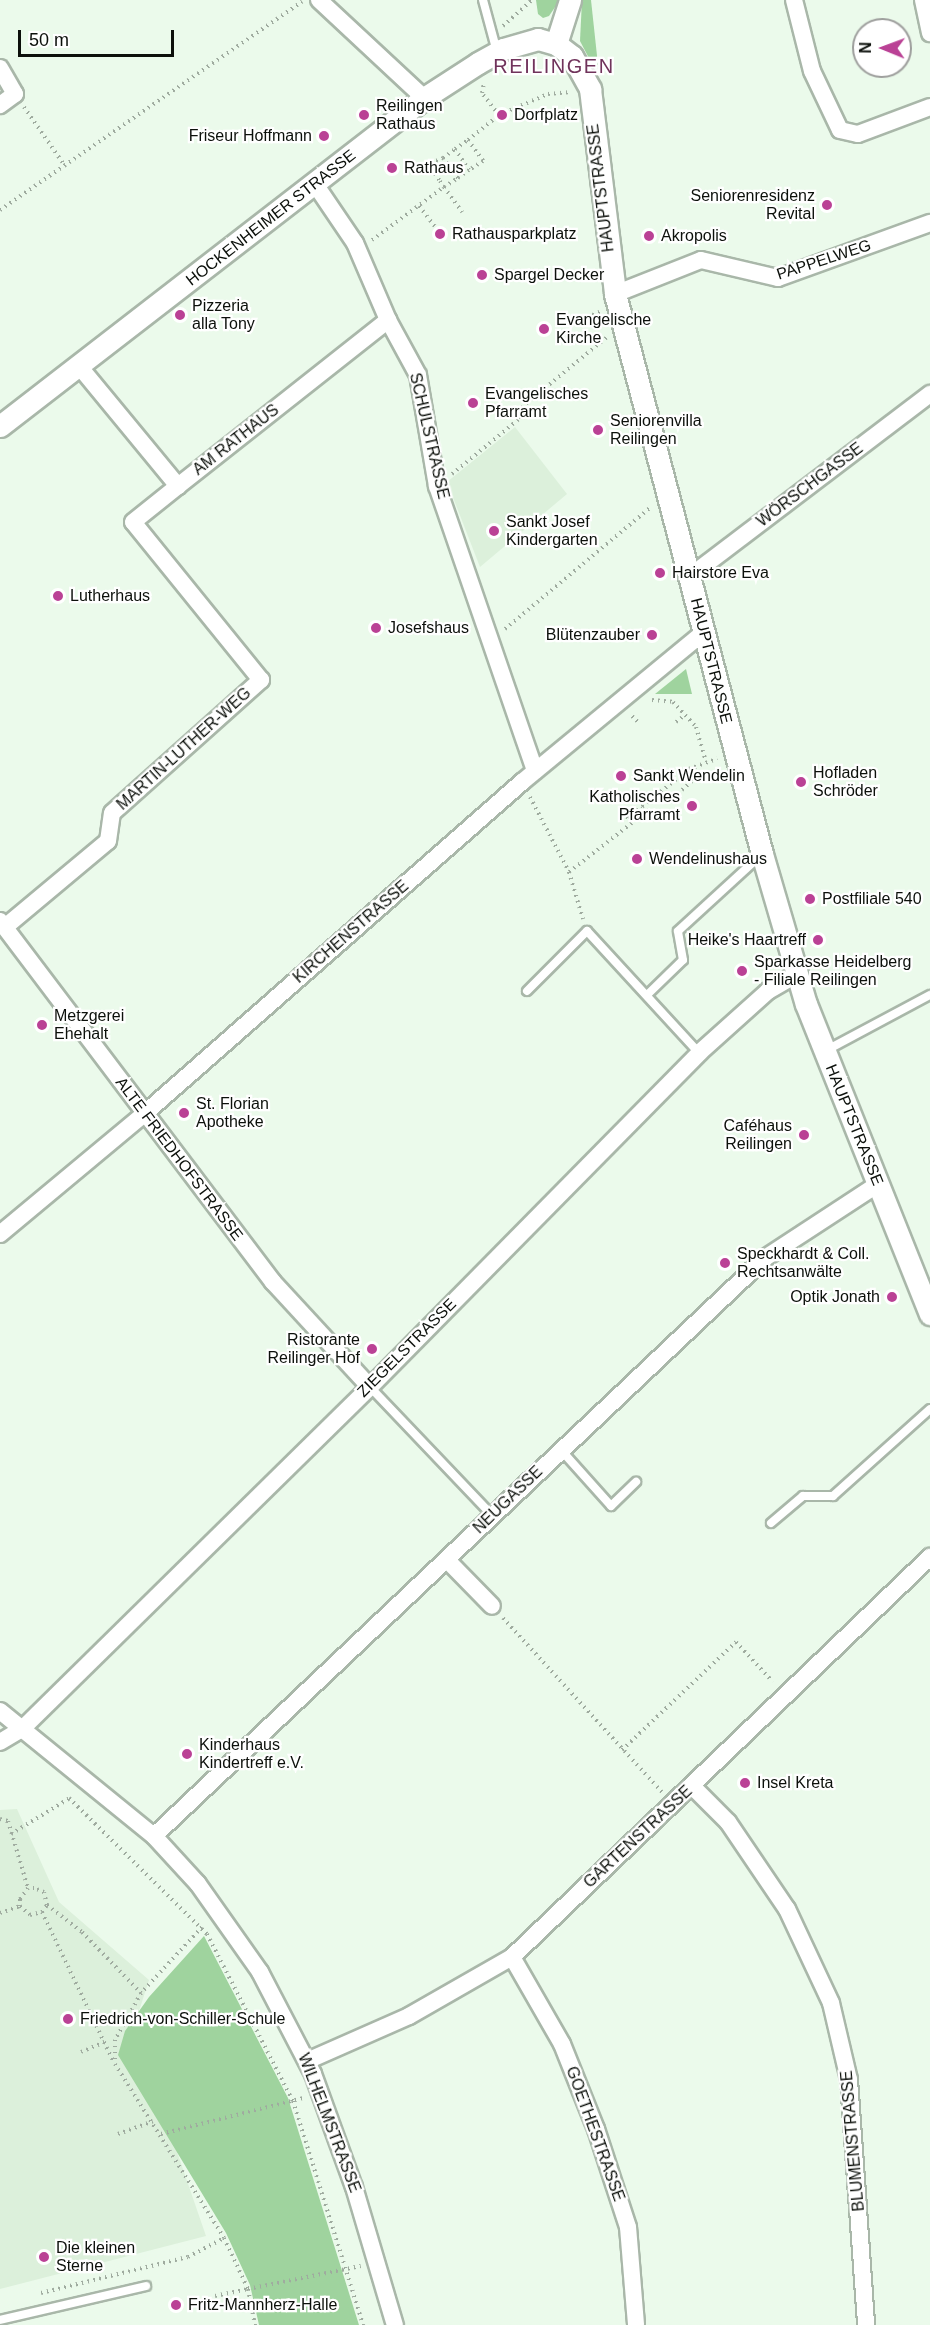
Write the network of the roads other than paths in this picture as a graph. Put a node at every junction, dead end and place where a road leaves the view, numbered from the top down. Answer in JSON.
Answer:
{"nodes":[{"id":1,"x":319,"y":0,"type":"edge"},
{"id":2,"x":483,"y":0,"type":"edge"},
{"id":3,"x":570,"y":0,"type":"edge"},
{"id":4,"x":794,"y":0,"type":"edge"},
{"id":5,"x":923,"y":0,"type":"edge"},
{"id":6,"x":930,"y":33,"type":"edge"},
{"id":7,"x":556,"y":44,"type":"junction"},
{"id":8,"x":497,"y":52,"type":"junction"},
{"id":9,"x":0,"y":68,"type":"edge"},
{"id":10,"x":424,"y":98,"type":"junction"},
{"id":11,"x":0,"y":105,"type":"edge"},
{"id":12,"x":930,"y":107,"type":"edge"},
{"id":13,"x":315,"y":184,"type":"junction"},
{"id":14,"x":930,"y":223,"type":"edge"},
{"id":15,"x":615,"y":294,"type":"junction"},
{"id":16,"x":388,"y":320,"type":"junction"},
{"id":17,"x":78,"y":366,"type":"junction"},
{"id":18,"x":930,"y":394,"type":"edge"},
{"id":19,"x":0,"y":426,"type":"edge"},
{"id":20,"x":178,"y":486,"type":"junction"},
{"id":21,"x":689,"y":577,"type":"junction"},
{"id":22,"x":703,"y":633,"type":"junction"},
{"id":23,"x":528,"y":777,"type":"junction"},
{"id":24,"x":762,"y":854,"type":"junction"},
{"id":25,"x":3,"y":924,"type":"edge"},
{"id":26,"x":796,"y":975,"type":"junction"},
{"id":27,"x":527,"y":991,"type":"dead end"},
{"id":28,"x":647,"y":995,"type":"junction"},
{"id":29,"x":930,"y":995,"type":"edge"},
{"id":30,"x":824,"y":1052,"type":"junction"},
{"id":31,"x":699,"y":1053,"type":"junction"},
{"id":32,"x":144,"y":1114,"type":"junction"},
{"id":33,"x":878,"y":1184,"type":"junction"},
{"id":34,"x":0,"y":1234,"type":"edge"},
{"id":35,"x":930,"y":1314,"type":"edge"},
{"id":36,"x":370,"y":1387,"type":"junction"},
{"id":37,"x":930,"y":1409,"type":"edge"},
{"id":38,"x":560,"y":1450,"type":"junction"},
{"id":39,"x":636,"y":1482,"type":"dead end"},
{"id":40,"x":491,"y":1514,"type":"junction"},
{"id":41,"x":771,"y":1523,"type":"dead end"},
{"id":42,"x":930,"y":1557,"type":"edge"},
{"id":43,"x":447,"y":1560,"type":"junction"},
{"id":44,"x":492,"y":1606,"type":"road end"},
{"id":45,"x":0,"y":1711,"type":"edge"},
{"id":46,"x":23,"y":1728,"type":"junction"},
{"id":47,"x":0,"y":1742,"type":"edge"},
{"id":48,"x":692,"y":1786,"type":"junction"},
{"id":49,"x":154,"y":1836,"type":"junction"},
{"id":50,"x":512,"y":1957,"type":"junction"},
{"id":51,"x":306,"y":2061,"type":"junction"},
{"id":52,"x":146,"y":2286,"type":"dead end"},
{"id":53,"x":0,"y":2320,"type":"edge"},
{"id":54,"x":395,"y":2325,"type":"edge"},
{"id":55,"x":636,"y":2325,"type":"edge"},
{"id":56,"x":867,"y":2325,"type":"edge"}],
"edges":[{"from":1,"to":10,"type":"street"},
{"from":2,"to":8,"type":"lane"},
{"from":3,"to":7,"type":"street"},
{"from":4,"to":12,"type":"street"},
{"from":5,"to":6,"type":"street"},
{"from":7,"to":8,"type":"street","name":"HOCKENHEIMER STRASSE"},
{"from":7,"to":15,"type":"street","name":"HAUPTSTRASSE"},
{"from":8,"to":10,"type":"street","name":"HOCKENHEIMER STRASSE"},
{"from":9,"to":11,"type":"street"},
{"from":10,"to":13,"type":"street","name":"HOCKENHEIMER STRASSE"},
{"from":13,"to":16,"type":"street","name":"SCHULSTRASSE"},
{"from":13,"to":17,"type":"street","name":"HOCKENHEIMER STRASSE"},
{"from":14,"to":15,"type":"street","name":"PAPPELWEG"},
{"from":15,"to":21,"type":"street","name":"HAUPTSTRASSE"},
{"from":16,"to":20,"type":"street","name":"AM RATHAUS"},
{"from":16,"to":23,"type":"street","name":"SCHULSTRASSE"},
{"from":17,"to":19,"type":"street","name":"HOCKENHEIMER STRASSE"},
{"from":17,"to":20,"type":"street","name":"AM RATHAUS"},
{"from":18,"to":21,"type":"street","name":"WÖRSCHGASSE"},
{"from":20,"to":25,"type":"street","name":"MARTIN-LUTHER-WEG"},
{"from":21,"to":22,"type":"street","name":"HAUPTSTRASSE"},
{"from":22,"to":23,"type":"street","name":"KIRCHENSTRASSE"},
{"from":22,"to":24,"type":"street","name":"HAUPTSTRASSE"},
{"from":23,"to":32,"type":"street","name":"KIRCHENSTRASSE"},
{"from":24,"to":26,"type":"street","name":"HAUPTSTRASSE"},
{"from":24,"to":28,"type":"lane"},
{"from":25,"to":32,"type":"street","name":"ALTE FRIEDHOFSTRASSE"},
{"from":26,"to":30,"type":"street","name":"HAUPTSTRASSE"},
{"from":26,"to":31,"type":"street","name":"ZIEGELSTRASSE"},
{"from":27,"to":28,"type":"lane"},
{"from":28,"to":31,"type":"lane"},
{"from":29,"to":30,"type":"lane"},
{"from":30,"to":33,"type":"street","name":"HAUPTSTRASSE"},
{"from":31,"to":36,"type":"street","name":"ZIEGELSTRASSE"},
{"from":32,"to":34,"type":"street","name":"KIRCHENSTRASSE"},
{"from":32,"to":36,"type":"street","name":"ALTE FRIEDHOFSTRASSE"},
{"from":33,"to":35,"type":"street","name":"HAUPTSTRASSE"},
{"from":33,"to":38,"type":"street","name":"NEUGASSE"},
{"from":36,"to":40,"type":"lane"},
{"from":36,"to":46,"type":"street","name":"ZIEGELSTRASSE"},
{"from":37,"to":41,"type":"lane"},
{"from":38,"to":39,"type":"lane"},
{"from":38,"to":40,"type":"street","name":"NEUGASSE"},
{"from":40,"to":43,"type":"street","name":"NEUGASSE"},
{"from":42,"to":48,"type":"street","name":"GARTENSTRASSE"},
{"from":43,"to":44,"type":"street"},
{"from":43,"to":49,"type":"street","name":"NEUGASSE"},
{"from":45,"to":46,"type":"street","name":"WILHELMSTRASSE"},
{"from":46,"to":47,"type":"street","name":"ZIEGELSTRASSE"},
{"from":46,"to":49,"type":"street","name":"WILHELMSTRASSE"},
{"from":48,"to":50,"type":"street","name":"GARTENSTRASSE"},
{"from":48,"to":56,"type":"street","name":"BLUMENSTRASSE"},
{"from":49,"to":51,"type":"street","name":"WILHELMSTRASSE"},
{"from":50,"to":51,"type":"street","name":"GARTENSTRASSE"},
{"from":50,"to":55,"type":"street","name":"GOETHESTRASSE"},
{"from":51,"to":54,"type":"street","name":"WILHELMSTRASSE"},
{"from":52,"to":53,"type":"lane"}]}
